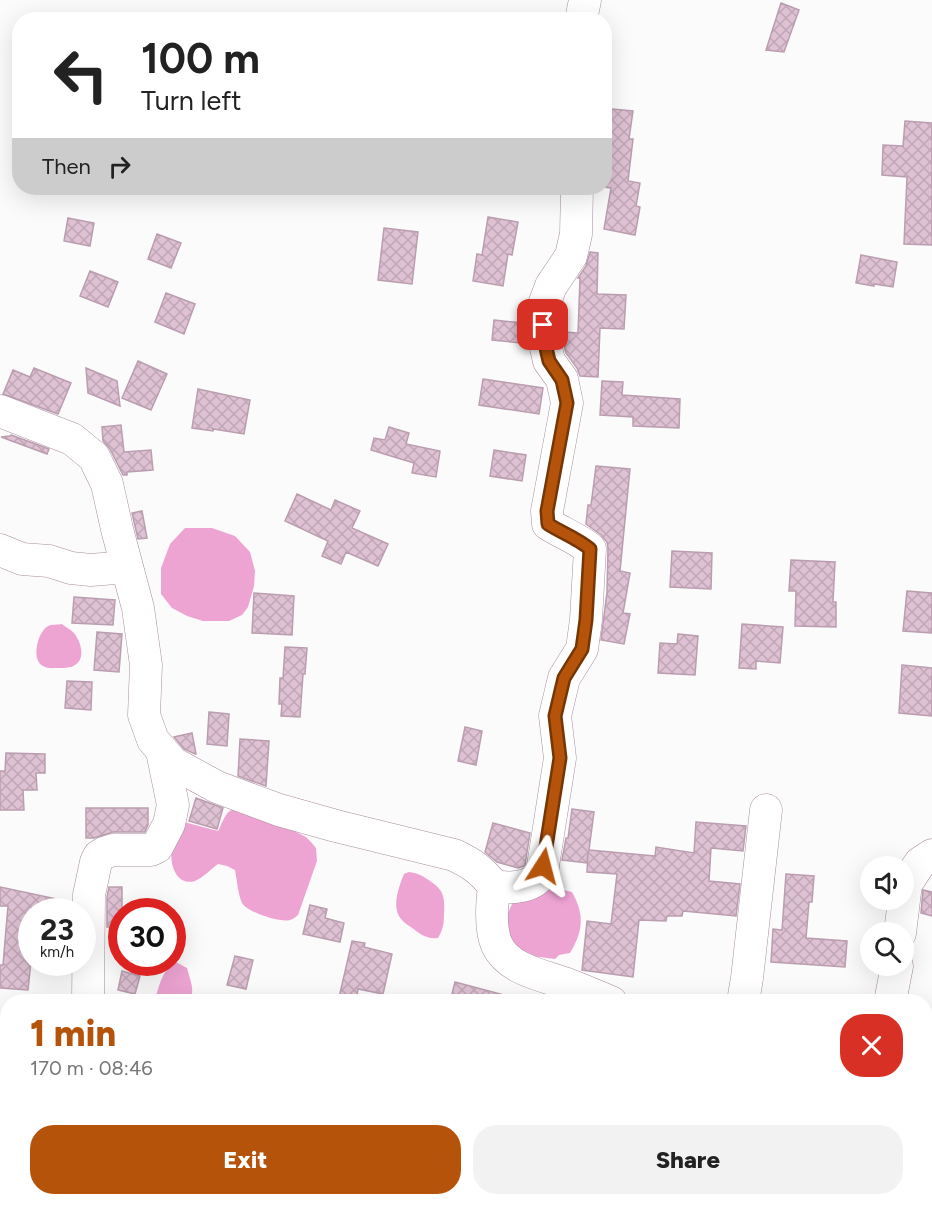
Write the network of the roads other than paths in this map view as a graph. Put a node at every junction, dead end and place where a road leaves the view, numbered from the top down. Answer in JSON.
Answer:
{"nodes":[{"id":1,"x":577,"y":195,"type":"edge"},
{"id":2,"x":0,"y":411,"type":"edge"},
{"id":3,"x":0,"y":550,"type":"edge"},
{"id":4,"x":127,"y":567,"type":"junction"},
{"id":5,"x":162,"y":751,"type":"junction"},
{"id":6,"x":766,"y":810,"type":"dead end"},
{"id":7,"x":932,"y":855,"type":"edge"},
{"id":8,"x":494,"y":886,"type":"junction"},
{"id":9,"x":901,"y":922,"type":"edge"},
{"id":10,"x":895,"y":976,"type":"edge"},
{"id":11,"x":88,"y":994,"type":"edge"},
{"id":12,"x":590,"y":994,"type":"edge"},
{"id":13,"x":744,"y":994,"type":"edge"},
{"id":14,"x":892,"y":994,"type":"edge"}],
"edges":[{"from":1,"to":8,"type":"street"},
{"from":2,"to":4,"type":"street"},
{"from":3,"to":4,"type":"street"},
{"from":4,"to":5,"type":"street"},
{"from":5,"to":8,"type":"street"},
{"from":5,"to":11,"type":"street"},
{"from":6,"to":13,"type":"street"},
{"from":7,"to":9,"type":"street"},
{"from":8,"to":12,"type":"street"},
{"from":10,"to":14,"type":"street"}]}
